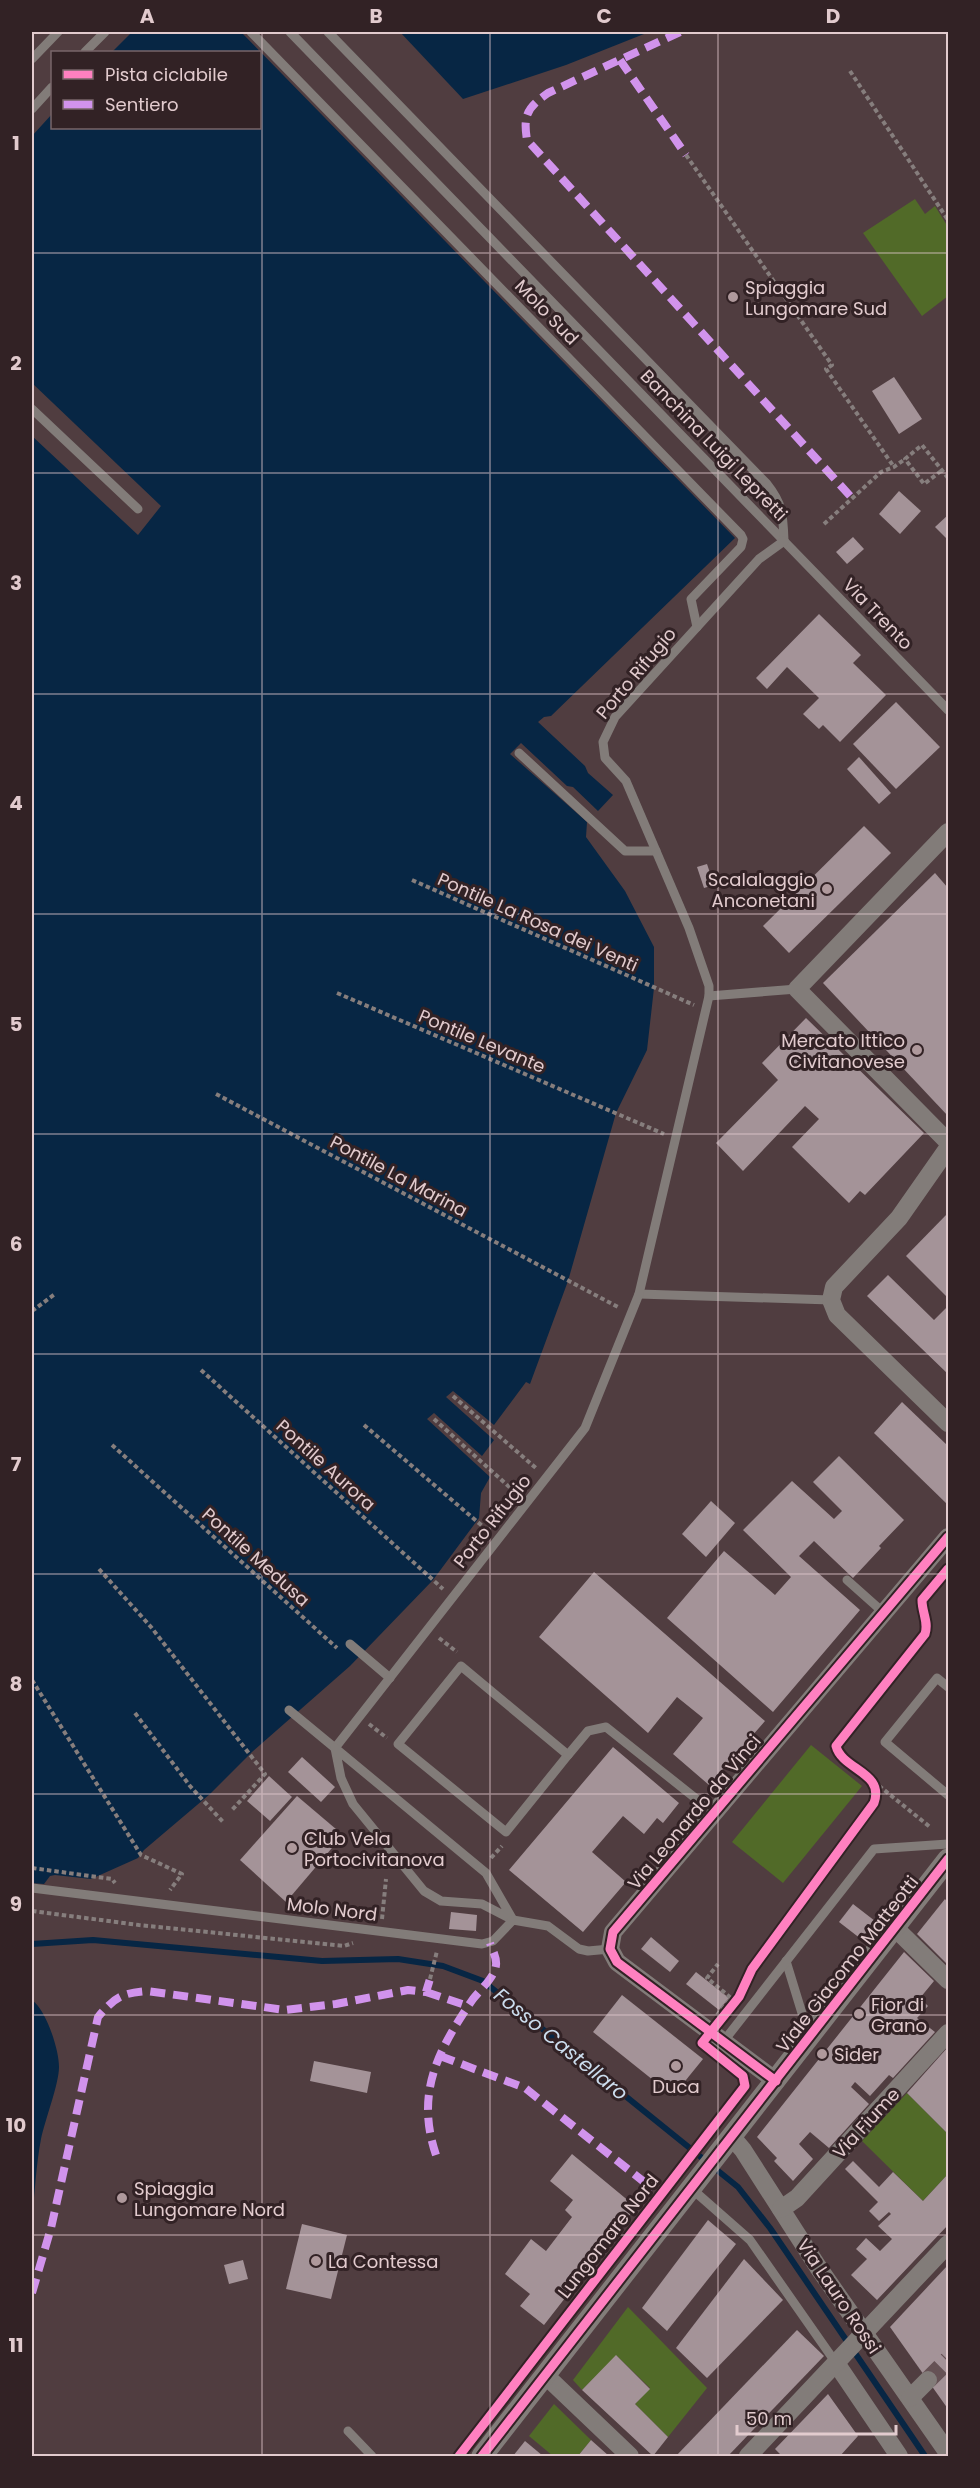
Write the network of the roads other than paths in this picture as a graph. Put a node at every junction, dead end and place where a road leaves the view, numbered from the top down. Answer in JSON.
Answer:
{"nodes":[{"id":1,"x":58,"y":32,"type":"edge"},
{"id":2,"x":105,"y":32,"type":"edge"},
{"id":3,"x":251,"y":32,"type":"edge"},
{"id":4,"x":290,"y":32,"type":"edge"},
{"id":5,"x":328,"y":32,"type":"edge"},
{"id":6,"x":86,"y":51,"type":"edge"},
{"id":7,"x":32,"y":59,"type":"edge"},
{"id":8,"x":51,"y":88,"type":"edge"},
{"id":9,"x":32,"y":109,"type":"edge"},
{"id":10,"x":32,"y":409,"type":"edge"},
{"id":11,"x":138,"y":509,"type":"dead end"},
{"id":12,"x":784,"y":541,"type":"junction"},
{"id":13,"x":697,"y":627,"type":"junction"},
{"id":14,"x":948,"y":710,"type":"edge"},
{"id":15,"x":519,"y":753,"type":"dead end"},
{"id":16,"x":948,"y":832,"type":"edge"},
{"id":17,"x":656,"y":851,"type":"junction"},
{"id":18,"x":797,"y":989,"type":"junction"},
{"id":19,"x":709,"y":996,"type":"junction"},
{"id":20,"x":948,"y":1142,"type":"edge"},
{"id":21,"x":948,"y":1148,"type":"edge"},
{"id":22,"x":639,"y":1294,"type":"junction"},
{"id":23,"x":831,"y":1300,"type":"junction"},
{"id":24,"x":948,"y":1424,"type":"edge"},
{"id":25,"x":948,"y":1537,"type":"edge"},
{"id":26,"x":847,"y":1580,"type":"dead end"},
{"id":27,"x":884,"y":1613,"type":"junction"},
{"id":28,"x":350,"y":1644,"type":"dead end"},
{"id":29,"x":390,"y":1678,"type":"junction"},
{"id":30,"x":948,"y":1687,"type":"edge"},
{"id":31,"x":289,"y":1710,"type":"dead end"},
{"id":32,"x":335,"y":1748,"type":"junction"},
{"id":33,"x":568,"y":1755,"type":"junction"},
{"id":34,"x":948,"y":1795,"type":"edge"},
{"id":35,"x":714,"y":1813,"type":"junction"},
{"id":36,"x":948,"y":1844,"type":"edge"},
{"id":37,"x":948,"y":1859,"type":"edge"},
{"id":38,"x":32,"y":1888,"type":"edge"},
{"id":39,"x":513,"y":1920,"type":"junction"},
{"id":40,"x":895,"y":1928,"type":"junction"},
{"id":41,"x":610,"y":1949,"type":"junction"},
{"id":42,"x":786,"y":1961,"type":"junction"},
{"id":43,"x":948,"y":1980,"type":"edge"},
{"id":44,"x":718,"y":2031,"type":"junction"},
{"id":45,"x":948,"y":2033,"type":"edge"},
{"id":46,"x":810,"y":2038,"type":"junction"},
{"id":47,"x":776,"y":2081,"type":"junction"},
{"id":48,"x":728,"y":2142,"type":"junction"},
{"id":49,"x":698,"y":2182,"type":"junction"},
{"id":50,"x":781,"y":2209,"type":"junction"},
{"id":51,"x":948,"y":2244,"type":"edge"},
{"id":52,"x":861,"y":2337,"type":"junction"},
{"id":53,"x":840,"y":2360,"type":"junction"},
{"id":54,"x":545,"y":2375,"type":"junction"},
{"id":55,"x":928,"y":2380,"type":"tunnel mouth"},
{"id":56,"x":910,"y":2398,"type":"junction"},
{"id":57,"x":348,"y":2431,"type":"dead end"},
{"id":58,"x":948,"y":2452,"type":"edge"},
{"id":59,"x":372,"y":2457,"type":"edge"},
{"id":60,"x":482,"y":2457,"type":"edge"},
{"id":61,"x":630,"y":2457,"type":"edge"},
{"id":62,"x":748,"y":2457,"type":"edge"},
{"id":63,"x":899,"y":2457,"type":"edge"}],
"edges":[{"from":1,"to":7,"type":"lane"},
{"from":2,"to":6,"type":"lane"},
{"from":3,"to":13,"type":"lane","name":"Molo Sud"},
{"from":4,"to":12,"type":"lane","name":"Banchina Luigi Lepretti"},
{"from":5,"to":12,"type":"lane","name":"Banchina Luigi Lepretti"},
{"from":8,"to":9,"type":"lane"},
{"from":10,"to":11,"type":"lane"},
{"from":12,"to":13,"type":"lane","name":"Porto Rifugio"},
{"from":12,"to":14,"type":"lane","name":"Via Trento"},
{"from":13,"to":17,"type":"lane","name":"Porto Rifugio"},
{"from":15,"to":17,"type":"lane"},
{"from":16,"to":18,"type":"street"},
{"from":17,"to":19,"type":"lane","name":"Porto Rifugio"},
{"from":18,"to":19,"type":"lane"},
{"from":18,"to":20,"type":"street"},
{"from":19,"to":22,"type":"lane","name":"Porto Rifugio"},
{"from":21,"to":23,"type":"street"},
{"from":22,"to":23,"type":"lane"},
{"from":22,"to":29,"type":"lane","name":"Porto Rifugio"},
{"from":23,"to":24,"type":"street"},
{"from":25,"to":27,"type":"street","name":"Via Leonardo da Vinci"},
{"from":26,"to":27,"type":"lane"},
{"from":27,"to":35,"type":"street","name":"Via Leonardo da Vinci"},
{"from":28,"to":29,"type":"lane"},
{"from":29,"to":32,"type":"lane","name":"Porto Rifugio"},
{"from":30,"to":34,"type":"lane"},
{"from":31,"to":32,"type":"lane"},
{"from":32,"to":39,"type":"lane"},
{"from":32,"to":39,"type":"lane"},
{"from":33,"to":33,"type":"lane"},
{"from":33,"to":35,"type":"lane"},
{"from":35,"to":41,"type":"street","name":"Via Leonardo da Vinci"},
{"from":36,"to":42,"type":"lane"},
{"from":37,"to":40,"type":"street","name":"Viale Giacomo Matteotti"},
{"from":38,"to":39,"type":"lane","name":"Molo Nord"},
{"from":39,"to":41,"type":"lane"},
{"from":40,"to":43,"type":"street"},
{"from":40,"to":46,"type":"street","name":"Viale Giacomo Matteotti"},
{"from":41,"to":44,"type":"street"},
{"from":42,"to":44,"type":"lane"},
{"from":42,"to":46,"type":"lane"},
{"from":44,"to":47,"type":"street"},
{"from":45,"to":50,"type":"street","name":"Via Fiume"},
{"from":46,"to":47,"type":"street","name":"Viale Giacomo Matteotti"},
{"from":47,"to":48,"type":"street","name":"Viale Giacomo Matteotti"},
{"from":48,"to":49,"type":"street","name":"Viale Giacomo Matteotti"},
{"from":48,"to":50,"type":"street","name":"Via Lauro Rossi"},
{"from":49,"to":53,"type":"lane"},
{"from":49,"to":54,"type":"street","name":"Viale Giacomo Matteotti"},
{"from":50,"to":52,"type":"street","name":"Via Lauro Rossi"},
{"from":51,"to":52,"type":"street"},
{"from":52,"to":53,"type":"street"},
{"from":52,"to":56,"type":"street","name":"Via Lauro Rossi"},
{"from":53,"to":62,"type":"street"},
{"from":53,"to":63,"type":"street"},
{"from":54,"to":60,"type":"street","name":"Viale Giacomo Matteotti"},
{"from":54,"to":61,"type":"street"},
{"from":55,"to":56,"type":"street"},
{"from":56,"to":58,"type":"street","name":"Via Lauro Rossi"},
{"from":57,"to":59,"type":"lane"}]}
